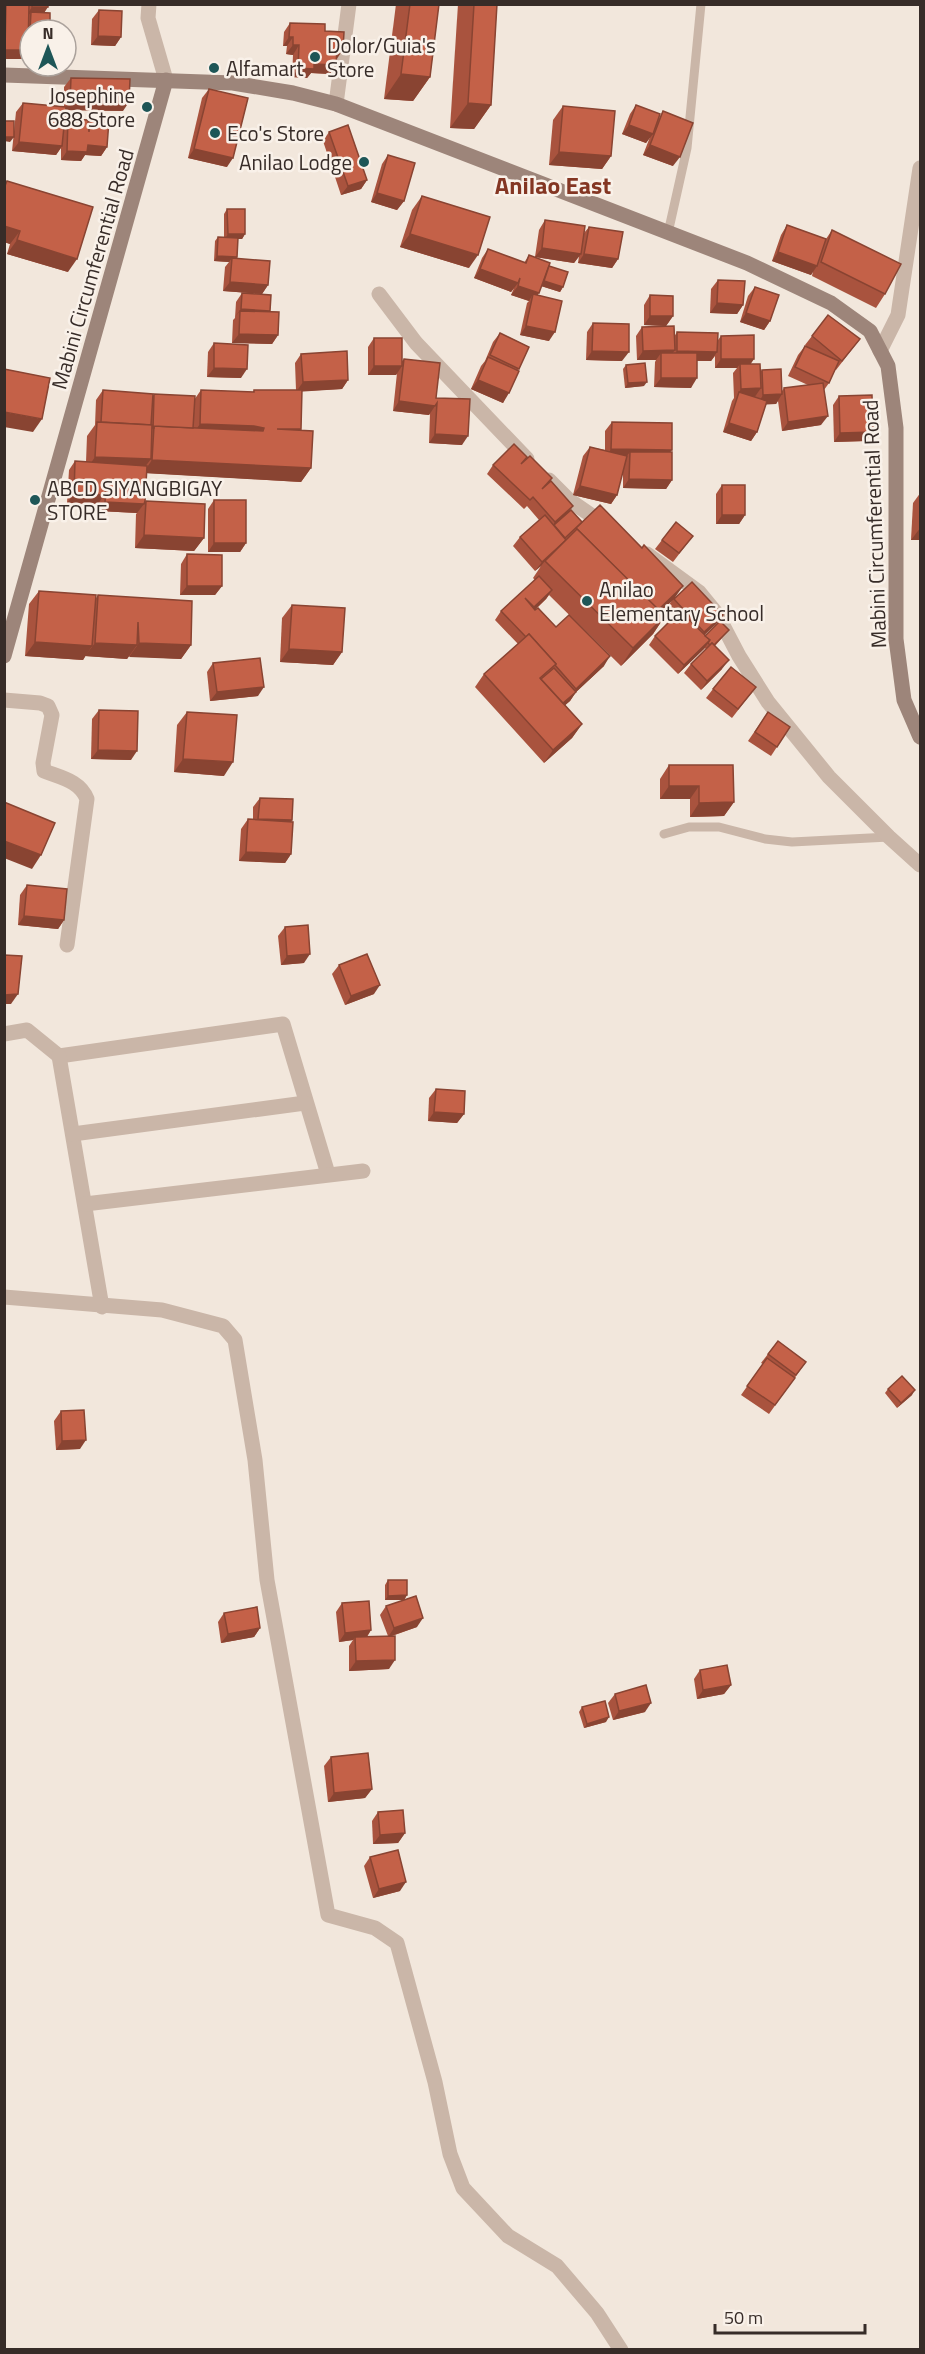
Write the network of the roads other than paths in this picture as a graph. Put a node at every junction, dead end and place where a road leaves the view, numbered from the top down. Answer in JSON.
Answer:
{"nodes":[{"id":1,"x":149,"y":4,"type":"edge"},
{"id":2,"x":349,"y":4,"type":"edge"},
{"id":3,"x":701,"y":4,"type":"edge"},
{"id":4,"x":4,"y":75,"type":"edge"},
{"id":5,"x":166,"y":81,"type":"junction"},
{"id":6,"x":336,"y":104,"type":"junction"},
{"id":7,"x":921,"y":168,"type":"edge"},
{"id":8,"x":668,"y":233,"type":"junction"},
{"id":9,"x":379,"y":294,"type":"dead end"},
{"id":10,"x":880,"y":351,"type":"junction"},
{"id":11,"x":615,"y":532,"type":"edge"},
{"id":12,"x":633,"y":544,"type":"edge"},
{"id":13,"x":4,"y":656,"type":"edge"},
{"id":14,"x":4,"y":700,"type":"edge"},
{"id":15,"x":921,"y":737,"type":"edge"},
{"id":16,"x":664,"y":834,"type":"dead end"},
{"id":17,"x":889,"y":837,"type":"junction"},
{"id":18,"x":921,"y":865,"type":"edge"},
{"id":19,"x":67,"y":945,"type":"dead end"},
{"id":20,"x":4,"y":1034,"type":"edge"},
{"id":21,"x":59,"y":1056,"type":"junction"},
{"id":22,"x":305,"y":1103,"type":"junction"},
{"id":23,"x":73,"y":1134,"type":"junction"},
{"id":24,"x":363,"y":1171,"type":"dead end"},
{"id":25,"x":328,"y":1174,"type":"junction"},
{"id":26,"x":85,"y":1204,"type":"junction"},
{"id":27,"x":4,"y":1298,"type":"edge"},
{"id":28,"x":102,"y":1307,"type":"junction"},
{"id":29,"x":621,"y":2349,"type":"edge"}],
"edges":[{"from":1,"to":5,"type":"street"},
{"from":2,"to":6,"type":"street"},
{"from":3,"to":8,"type":"lane"},
{"from":4,"to":5,"type":"main road"},
{"from":5,"to":6,"type":"main road","name":"Mabini Circumferential Road"},
{"from":5,"to":13,"type":"main road","name":"Mabini Circumferential Road"},
{"from":6,"to":8,"type":"main road","name":"Mabini Circumferential Road"},
{"from":7,"to":10,"type":"street"},
{"from":8,"to":10,"type":"main road","name":"Mabini Circumferential Road"},
{"from":9,"to":11,"type":"street"},
{"from":10,"to":15,"type":"main road","name":"Mabini Circumferential Road"},
{"from":12,"to":17,"type":"street"},
{"from":14,"to":19,"type":"street"},
{"from":16,"to":17,"type":"lane"},
{"from":17,"to":18,"type":"street"},
{"from":20,"to":21,"type":"street"},
{"from":21,"to":22,"type":"street"},
{"from":21,"to":23,"type":"street"},
{"from":22,"to":23,"type":"street"},
{"from":22,"to":25,"type":"street"},
{"from":23,"to":26,"type":"street"},
{"from":24,"to":25,"type":"street"},
{"from":25,"to":26,"type":"street"},
{"from":26,"to":28,"type":"street"},
{"from":27,"to":28,"type":"street"},
{"from":28,"to":29,"type":"street"}]}
